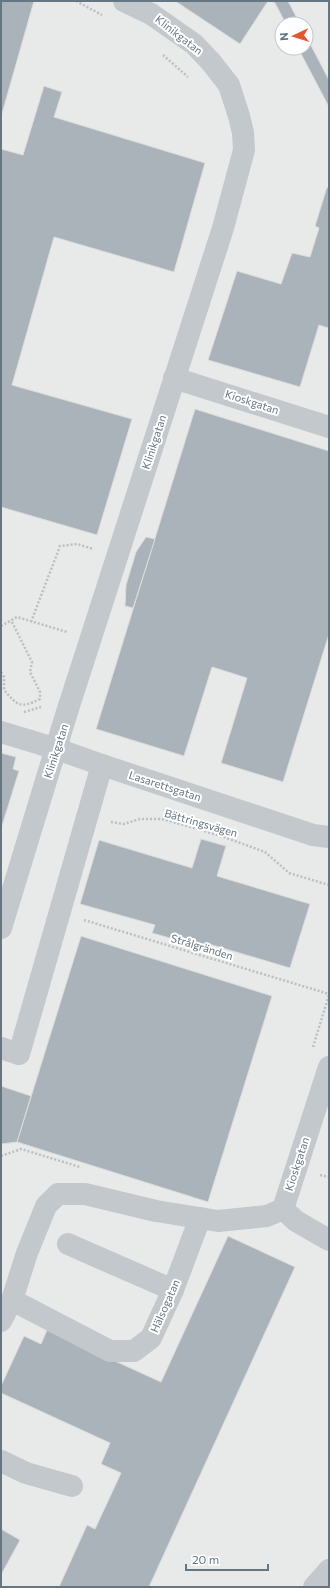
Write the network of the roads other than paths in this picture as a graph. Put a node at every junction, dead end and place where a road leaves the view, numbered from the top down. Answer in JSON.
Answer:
{"nodes":[{"id":1,"x":124,"y":1,"type":"edge"},
{"id":2,"x":174,"y":378,"type":"junction"},
{"id":3,"x":329,"y":427,"type":"edge"},
{"id":4,"x":1,"y":732,"type":"edge"},
{"id":5,"x":57,"y":749,"type":"junction"},
{"id":6,"x":102,"y":766,"type":"junction"},
{"id":7,"x":329,"y":837,"type":"edge"},
{"id":8,"x":1,"y":928,"type":"edge"},
{"id":9,"x":1,"y":1048,"type":"edge"},
{"id":10,"x":329,"y":1067,"type":"edge"},
{"id":11,"x":283,"y":1209,"type":"junction"},
{"id":12,"x":200,"y":1218,"type":"junction"},
{"id":13,"x":329,"y":1240,"type":"edge"},
{"id":14,"x":68,"y":1244,"type":"dead end"},
{"id":15,"x":173,"y":1290,"type":"junction"},
{"id":16,"x":12,"y":1300,"type":"junction"},
{"id":17,"x":1,"y":1321,"type":"edge"},
{"id":18,"x":1,"y":1461,"type":"edge"},
{"id":19,"x":72,"y":1486,"type":"dead end"},
{"id":20,"x":329,"y":1570,"type":"edge"},
{"id":21,"x":314,"y":1587,"type":"edge"}],
"edges":[{"from":1,"to":2,"type":"street","name":"Klinikgatan"},
{"from":2,"to":3,"type":"street","name":"Kioskgatan"},
{"from":2,"to":5,"type":"street","name":"Klinikgatan"},
{"from":4,"to":5,"type":"street","name":"Lasarettsgatan"},
{"from":5,"to":6,"type":"street","name":"Lasarettsgatan"},
{"from":5,"to":8,"type":"street","name":"Klinikgatan"},
{"from":6,"to":7,"type":"street","name":"Lasarettsgatan"},
{"from":6,"to":9,"type":"street"},
{"from":10,"to":11,"type":"street","name":"Kioskgatan"},
{"from":11,"to":12,"type":"street"},
{"from":11,"to":13,"type":"street"},
{"from":12,"to":15,"type":"street","name":"Hälsogatan"},
{"from":12,"to":16,"type":"street"},
{"from":14,"to":15,"type":"street"},
{"from":15,"to":16,"type":"street","name":"Hälsogatan"},
{"from":16,"to":17,"type":"street"},
{"from":18,"to":19,"type":"street"},
{"from":20,"to":21,"type":"street"}]}
